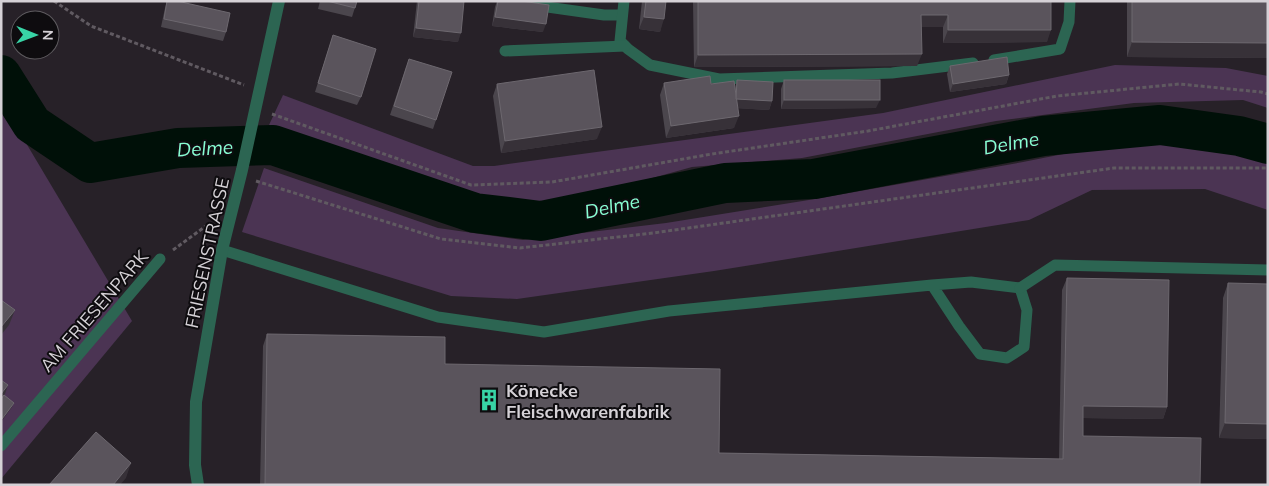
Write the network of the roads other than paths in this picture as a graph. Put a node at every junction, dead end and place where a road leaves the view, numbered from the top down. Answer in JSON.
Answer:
{"nodes":[{"id":1,"x":279,"y":1,"type":"edge"},
{"id":2,"x":504,"y":1,"type":"edge"},
{"id":3,"x":624,"y":1,"type":"edge"},
{"id":4,"x":1070,"y":1,"type":"edge"},
{"id":5,"x":622,"y":15,"type":"junction"},
{"id":6,"x":625,"y":46,"type":"junction"},
{"id":7,"x":504,"y":51,"type":"dead end"},
{"id":8,"x":222,"y":250,"type":"junction"},
{"id":9,"x":160,"y":260,"type":"road end"},
{"id":10,"x":1268,"y":270,"type":"edge"},
{"id":11,"x":932,"y":285,"type":"junction"},
{"id":12,"x":1020,"y":288,"type":"junction"},
{"id":13,"x":1,"y":446,"type":"edge"},
{"id":14,"x":198,"y":485,"type":"edge"}],
"edges":[{"from":1,"to":8,"type":"street","name":"FRIESENSTRASSE"},
{"from":2,"to":5,"type":"lane"},
{"from":3,"to":5,"type":"lane"},
{"from":4,"to":6,"type":"lane"},
{"from":5,"to":6,"type":"lane"},
{"from":6,"to":7,"type":"lane"},
{"from":8,"to":11,"type":"lane"},
{"from":8,"to":14,"type":"street","name":"FRIESENSTRASSE"},
{"from":9,"to":13,"type":"lane","name":"AM FRIESENPARK"},
{"from":10,"to":12,"type":"lane"},
{"from":11,"to":12,"type":"lane"},
{"from":11,"to":12,"type":"lane"}]}
